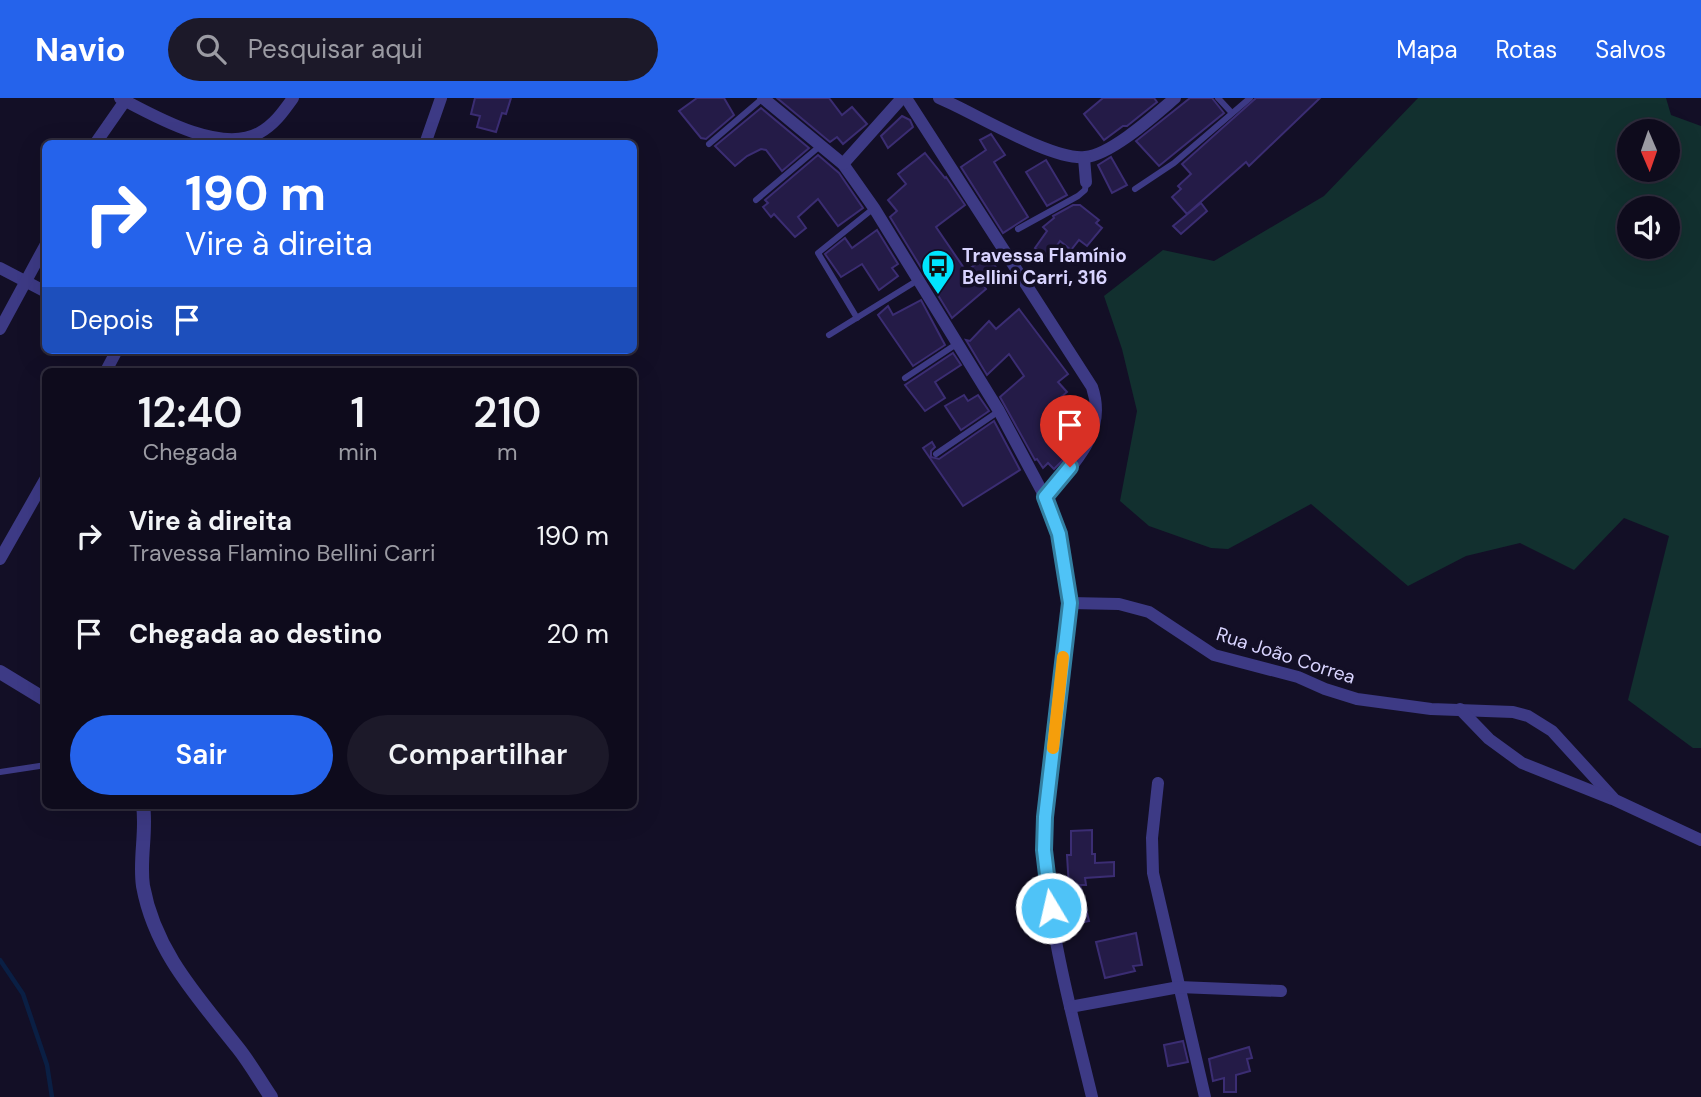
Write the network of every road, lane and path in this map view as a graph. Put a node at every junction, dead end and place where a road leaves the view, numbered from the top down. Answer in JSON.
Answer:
{"nodes":[{"id":1,"x":293,"y":98,"type":"edge"},
{"id":2,"x":441,"y":98,"type":"edge"},
{"id":3,"x":763,"y":98,"type":"edge"},
{"id":4,"x":904,"y":98,"type":"edge"},
{"id":5,"x":939,"y":98,"type":"edge"},
{"id":6,"x":1175,"y":98,"type":"edge"},
{"id":7,"x":1218,"y":98,"type":"edge"},
{"id":8,"x":1250,"y":98,"type":"edge"},
{"id":9,"x":124,"y":99,"type":"edge"},
{"id":10,"x":1231,"y":113,"type":"junction"},
{"id":11,"x":98,"y":140,"type":"edge"},
{"id":12,"x":426,"y":140,"type":"edge"},
{"id":13,"x":709,"y":144,"type":"dead end"},
{"id":14,"x":820,"y":146,"type":"junction"},
{"id":15,"x":1084,"y":158,"type":"junction"},
{"id":16,"x":843,"y":164,"type":"junction"},
{"id":17,"x":1086,"y":182,"type":"joint"},
{"id":18,"x":1135,"y":189,"type":"dead end"},
{"id":19,"x":756,"y":200,"type":"dead end"},
{"id":20,"x":874,"y":208,"type":"junction"},
{"id":21,"x":1018,"y":229,"type":"dead end"},
{"id":22,"x":42,"y":251,"type":"edge"},
{"id":23,"x":33,"y":267,"type":"junction"},
{"id":24,"x":0,"y":268,"type":"edge"},
{"id":25,"x":42,"y":272,"type":"edge"},
{"id":26,"x":919,"y":279,"type":"junction"},
{"id":27,"x":25,"y":282,"type":"junction"},
{"id":28,"x":42,"y":290,"type":"edge"},
{"id":29,"x":857,"y":318,"type":"junction"},
{"id":30,"x":0,"y":329,"type":"edge"},
{"id":31,"x":829,"y":335,"type":"dead end"},
{"id":32,"x":958,"y":343,"type":"junction"},
{"id":33,"x":905,"y":378,"type":"dead end"},
{"id":34,"x":999,"y":411,"type":"junction"},
{"id":35,"x":936,"y":454,"type":"dead end"},
{"id":36,"x":42,"y":485,"type":"edge"},
{"id":37,"x":1045,"y":497,"type":"junction"},
{"id":38,"x":0,"y":559,"type":"edge"},
{"id":39,"x":1070,"y":603,"type":"junction"},
{"id":40,"x":0,"y":672,"type":"edge"},
{"id":41,"x":42,"y":698,"type":"edge"},
{"id":42,"x":1460,"y":709,"type":"junction"},
{"id":43,"x":42,"y":766,"type":"edge"},
{"id":44,"x":0,"y":772,"type":"edge"},
{"id":45,"x":1158,"y":783,"type":"dead end"},
{"id":46,"x":1615,"y":800,"type":"junction"},
{"id":47,"x":143,"y":809,"type":"edge"},
{"id":48,"x":1701,"y":840,"type":"edge"},
{"id":49,"x":1179,"y":987,"type":"junction"},
{"id":50,"x":1281,"y":991,"type":"dead end"},
{"id":51,"x":1070,"y":1007,"type":"junction"},
{"id":52,"x":271,"y":1097,"type":"edge"},
{"id":53,"x":1092,"y":1097,"type":"edge"},
{"id":54,"x":1205,"y":1097,"type":"edge"}],
"edges":[{"from":1,"to":9,"type":"street"},
{"from":2,"to":12,"type":"street"},
{"from":3,"to":13,"type":"lane"},
{"from":3,"to":14,"type":"street"},
{"from":4,"to":16,"type":"street"},
{"from":4,"to":37,"type":"street"},
{"from":5,"to":15,"type":"street"},
{"from":6,"to":15,"type":"street"},
{"from":7,"to":10,"type":"lane"},
{"from":8,"to":10,"type":"lane"},
{"from":9,"to":11,"type":"street"},
{"from":10,"to":18,"type":"lane"},
{"from":14,"to":16,"type":"street"},
{"from":14,"to":19,"type":"lane"},
{"from":15,"to":17,"type":"street"},
{"from":16,"to":20,"type":"street"},
{"from":17,"to":21,"type":"lane"},
{"from":20,"to":26,"type":"street"},
{"from":20,"to":29,"type":"lane"},
{"from":22,"to":23,"type":"street"},
{"from":23,"to":25,"type":"street"},
{"from":23,"to":27,"type":"street"},
{"from":24,"to":27,"type":"street"},
{"from":26,"to":29,"type":"lane"},
{"from":26,"to":32,"type":"street"},
{"from":27,"to":28,"type":"street"},
{"from":27,"to":30,"type":"street"},
{"from":29,"to":31,"type":"lane"},
{"from":32,"to":33,"type":"lane"},
{"from":32,"to":34,"type":"street"},
{"from":34,"to":35,"type":"lane"},
{"from":34,"to":37,"type":"street"},
{"from":36,"to":38,"type":"street"},
{"from":37,"to":39,"type":"street"},
{"from":39,"to":42,"type":"street","name":"Rua João Correa"},
{"from":39,"to":51,"type":"street"},
{"from":40,"to":41,"type":"street"},
{"from":42,"to":46,"type":"street","name":"Rua João Correa"},
{"from":42,"to":46,"type":"street","name":"Rua João Correa"},
{"from":43,"to":44,"type":"lane"},
{"from":45,"to":49,"type":"street"},
{"from":46,"to":48,"type":"street","name":"Rua João Correa"},
{"from":47,"to":52,"type":"street"},
{"from":49,"to":50,"type":"street"},
{"from":49,"to":51,"type":"street"},
{"from":49,"to":54,"type":"street"},
{"from":51,"to":53,"type":"street"}]}
